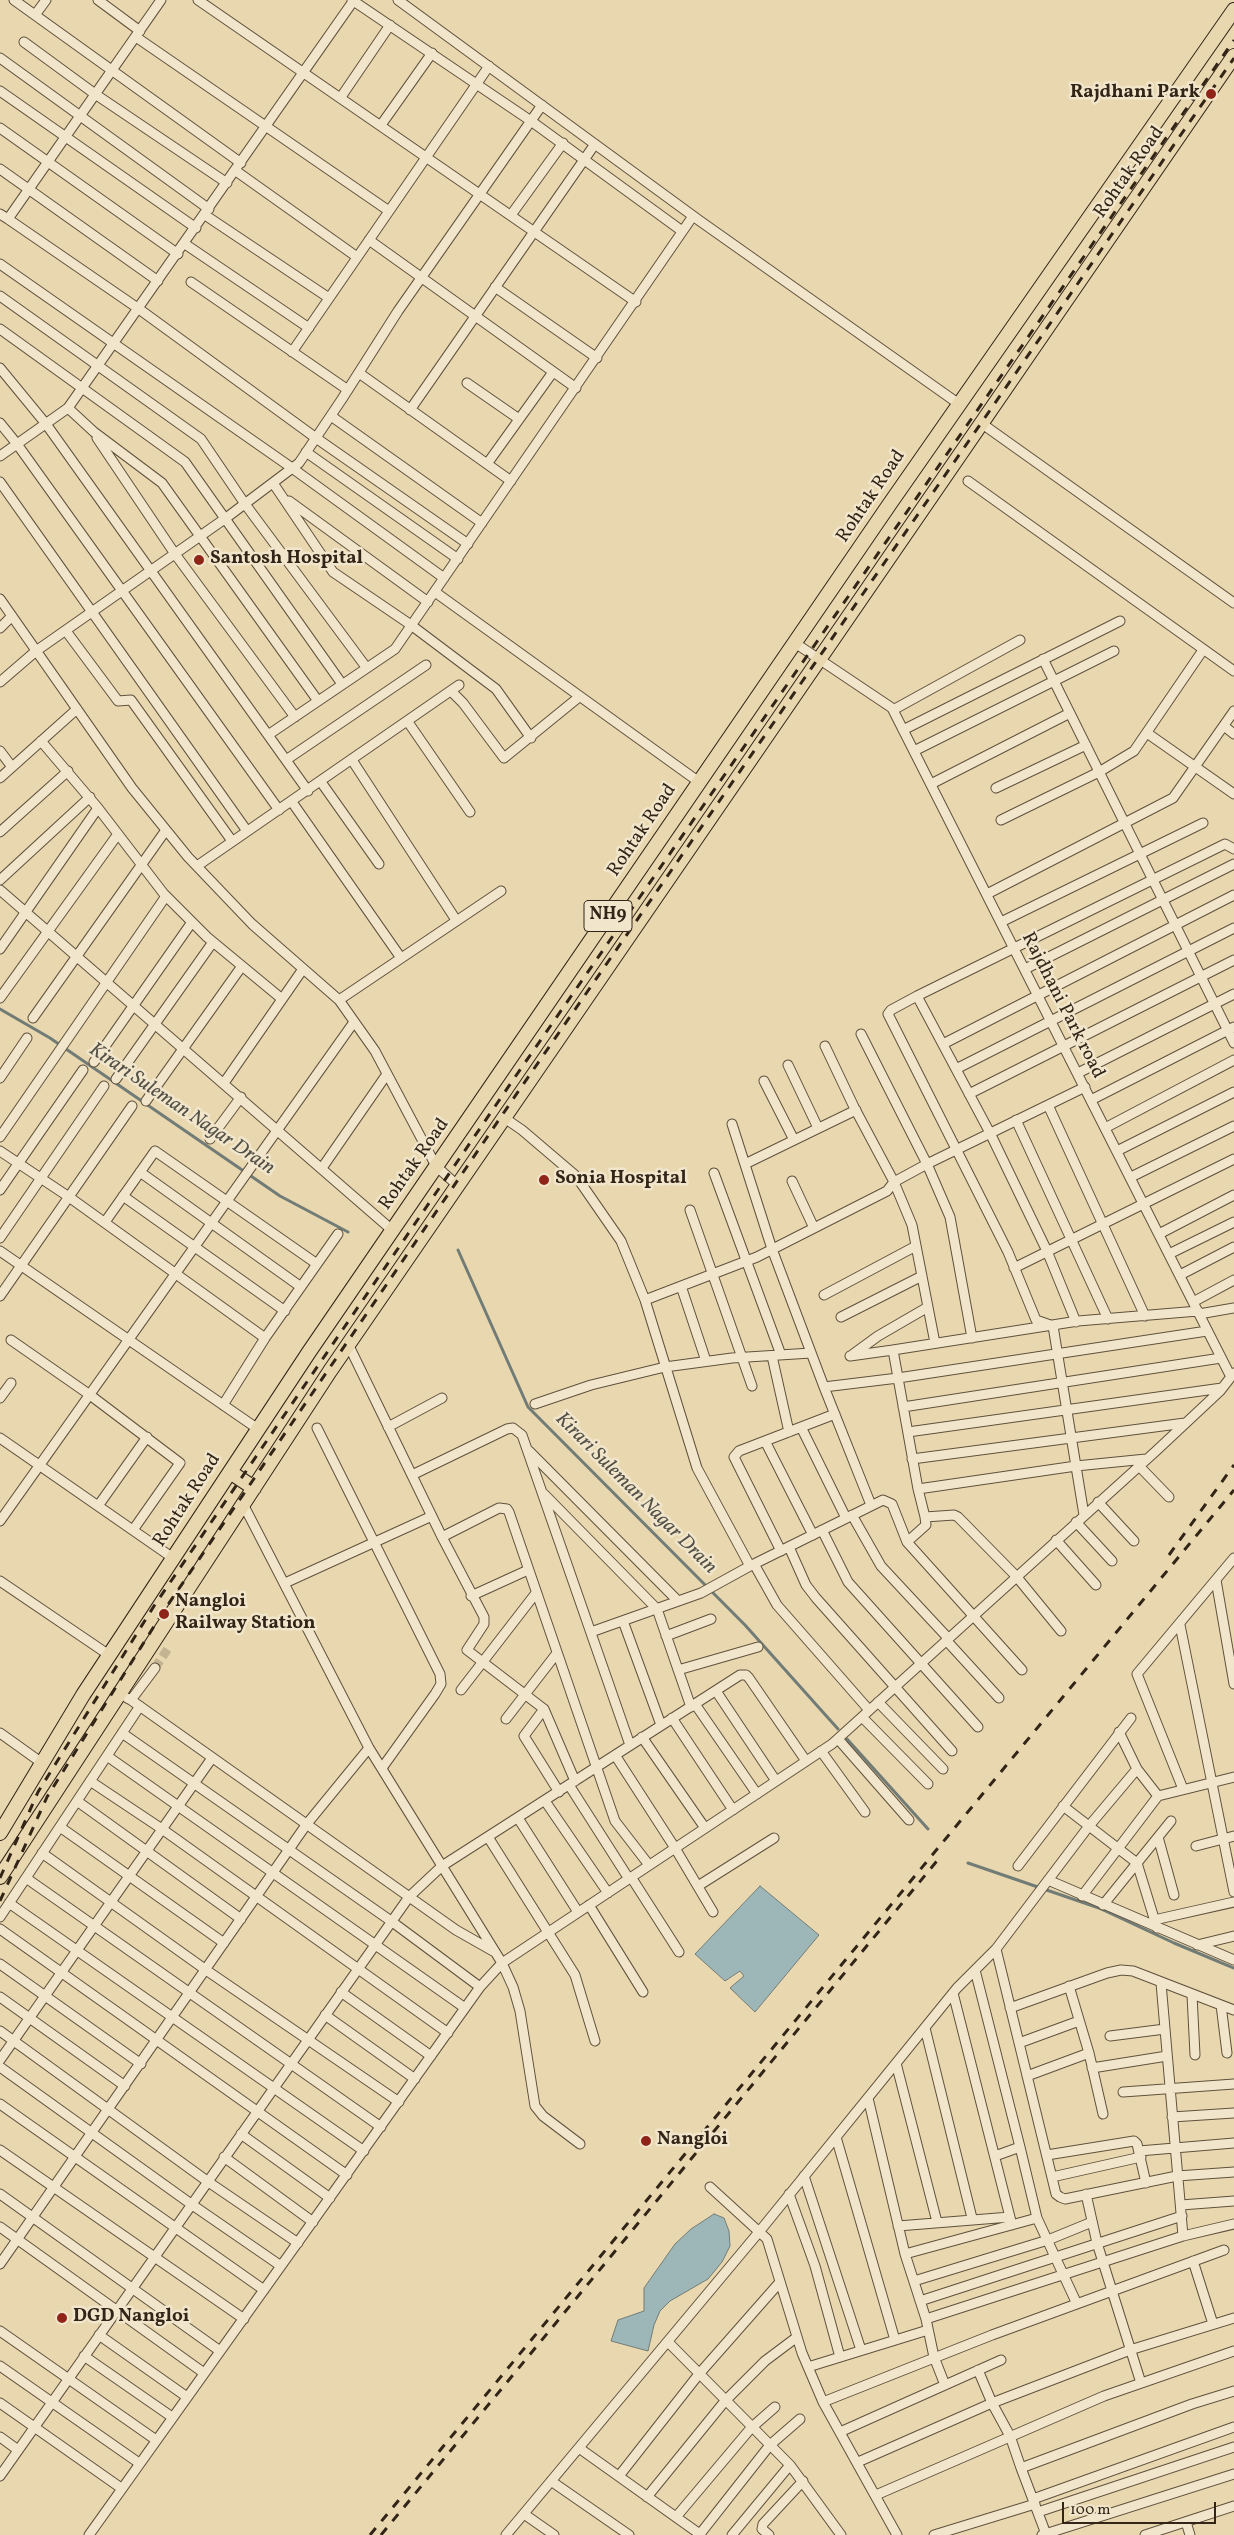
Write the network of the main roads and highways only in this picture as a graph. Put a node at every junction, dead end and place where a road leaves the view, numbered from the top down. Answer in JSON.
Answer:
{"nodes":[{"id":1,"x":1234,"y":10,"type":"edge"},
{"id":2,"x":1234,"y":56,"type":"edge"},
{"id":3,"x":230,"y":1472,"type":"junction"},
{"id":4,"x":254,"y":1488,"type":"junction"},
{"id":5,"x":0,"y":1833,"type":"edge"},
{"id":6,"x":0,"y":1877,"type":"edge"}],
"edges":[{"from":1,"to":3,"type":"highway","name":"Rohtak Road","number":"NH9"},
{"from":2,"to":4,"type":"highway","name":"Rohtak Road","number":"NH9"},
{"from":3,"to":4,"type":"highway"},
{"from":3,"to":5,"type":"highway","name":"Rohtak Road","number":"NH9"},
{"from":4,"to":6,"type":"highway","name":"Rohtak Road","number":"NH9"}]}
